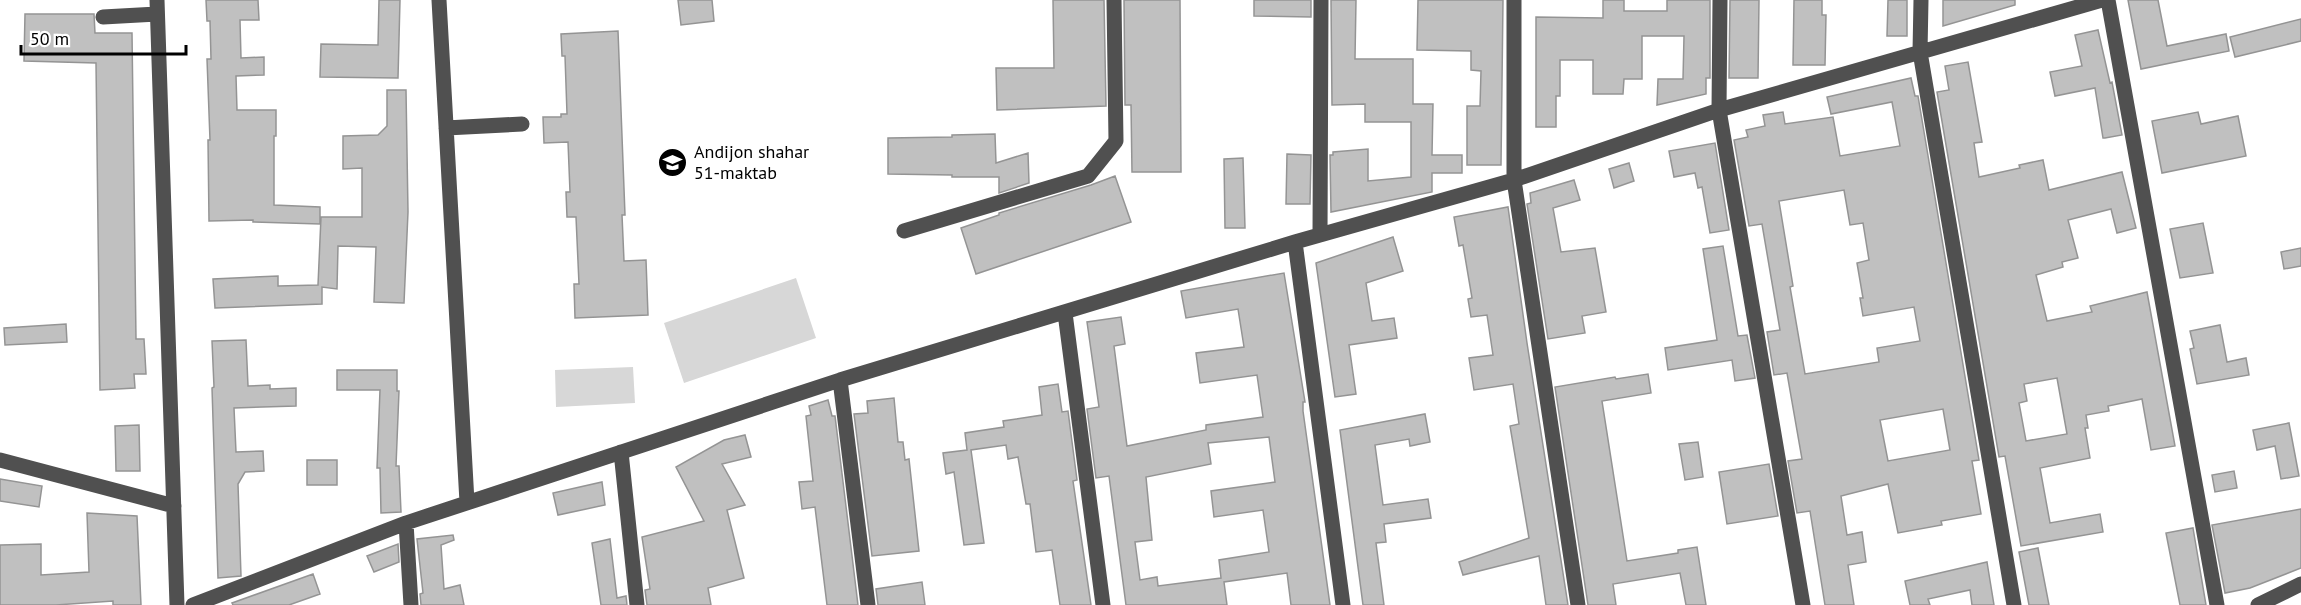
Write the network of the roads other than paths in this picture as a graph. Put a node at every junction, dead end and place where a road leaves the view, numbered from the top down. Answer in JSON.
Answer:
{"nodes":[{"id":1,"x":439,"y":0,"type":"edge"},
{"id":2,"x":1114,"y":0,"type":"edge"},
{"id":3,"x":1321,"y":0,"type":"edge"},
{"id":4,"x":1514,"y":0,"type":"edge"},
{"id":5,"x":1720,"y":0,"type":"edge"},
{"id":6,"x":1921,"y":0,"type":"edge"},
{"id":7,"x":2102,"y":0,"type":"edge"},
{"id":8,"x":2108,"y":0,"type":"edge"},
{"id":9,"x":157,"y":7,"type":"edge"},
{"id":10,"x":103,"y":17,"type":"dead end"},
{"id":11,"x":1920,"y":52,"type":"junction"},
{"id":12,"x":1719,"y":110,"type":"junction"},
{"id":13,"x":522,"y":124,"type":"dead end"},
{"id":14,"x":446,"y":128,"type":"junction"},
{"id":15,"x":1514,"y":180,"type":"junction"},
{"id":16,"x":904,"y":231,"type":"dead end"},
{"id":17,"x":1320,"y":235,"type":"junction"},
{"id":18,"x":1295,"y":242,"type":"junction"},
{"id":19,"x":1065,"y":313,"type":"junction"},
{"id":20,"x":840,"y":380,"type":"junction"},
{"id":21,"x":621,"y":452,"type":"junction"},
{"id":22,"x":0,"y":460,"type":"edge"},
{"id":23,"x":467,"y":502,"type":"junction"},
{"id":24,"x":174,"y":506,"type":"junction"},
{"id":25,"x":406,"y":523,"type":"junction"},
{"id":26,"x":2301,"y":584,"type":"edge"},
{"id":27,"x":177,"y":605,"type":"edge"},
{"id":28,"x":193,"y":605,"type":"edge"},
{"id":29,"x":411,"y":605,"type":"edge"},
{"id":30,"x":637,"y":605,"type":"edge"},
{"id":31,"x":868,"y":605,"type":"edge"},
{"id":32,"x":1103,"y":605,"type":"edge"},
{"id":33,"x":1343,"y":605,"type":"edge"},
{"id":34,"x":1578,"y":605,"type":"edge"},
{"id":35,"x":1803,"y":605,"type":"edge"},
{"id":36,"x":2014,"y":605,"type":"edge"},
{"id":37,"x":2217,"y":605,"type":"edge"},
{"id":38,"x":2258,"y":605,"type":"edge"}],
"edges":[{"from":1,"to":14,"type":"street"},
{"from":2,"to":16,"type":"street"},
{"from":3,"to":17,"type":"street"},
{"from":4,"to":15,"type":"street"},
{"from":5,"to":12,"type":"street"},
{"from":6,"to":11,"type":"street"},
{"from":7,"to":11,"type":"street"},
{"from":8,"to":37,"type":"street"},
{"from":9,"to":10,"type":"street"},
{"from":9,"to":24,"type":"street"},
{"from":11,"to":12,"type":"street"},
{"from":11,"to":36,"type":"street"},
{"from":12,"to":15,"type":"street"},
{"from":12,"to":35,"type":"street"},
{"from":13,"to":14,"type":"street"},
{"from":14,"to":23,"type":"street"},
{"from":15,"to":17,"type":"street"},
{"from":15,"to":34,"type":"street"},
{"from":17,"to":18,"type":"street"},
{"from":18,"to":19,"type":"street"},
{"from":18,"to":33,"type":"street"},
{"from":19,"to":20,"type":"street"},
{"from":19,"to":32,"type":"street"},
{"from":20,"to":21,"type":"street"},
{"from":20,"to":31,"type":"street"},
{"from":21,"to":23,"type":"street"},
{"from":21,"to":30,"type":"street"},
{"from":22,"to":24,"type":"street"},
{"from":23,"to":25,"type":"street"},
{"from":24,"to":27,"type":"street"},
{"from":25,"to":28,"type":"street"},
{"from":25,"to":29,"type":"street"},
{"from":26,"to":38,"type":"street"}]}
